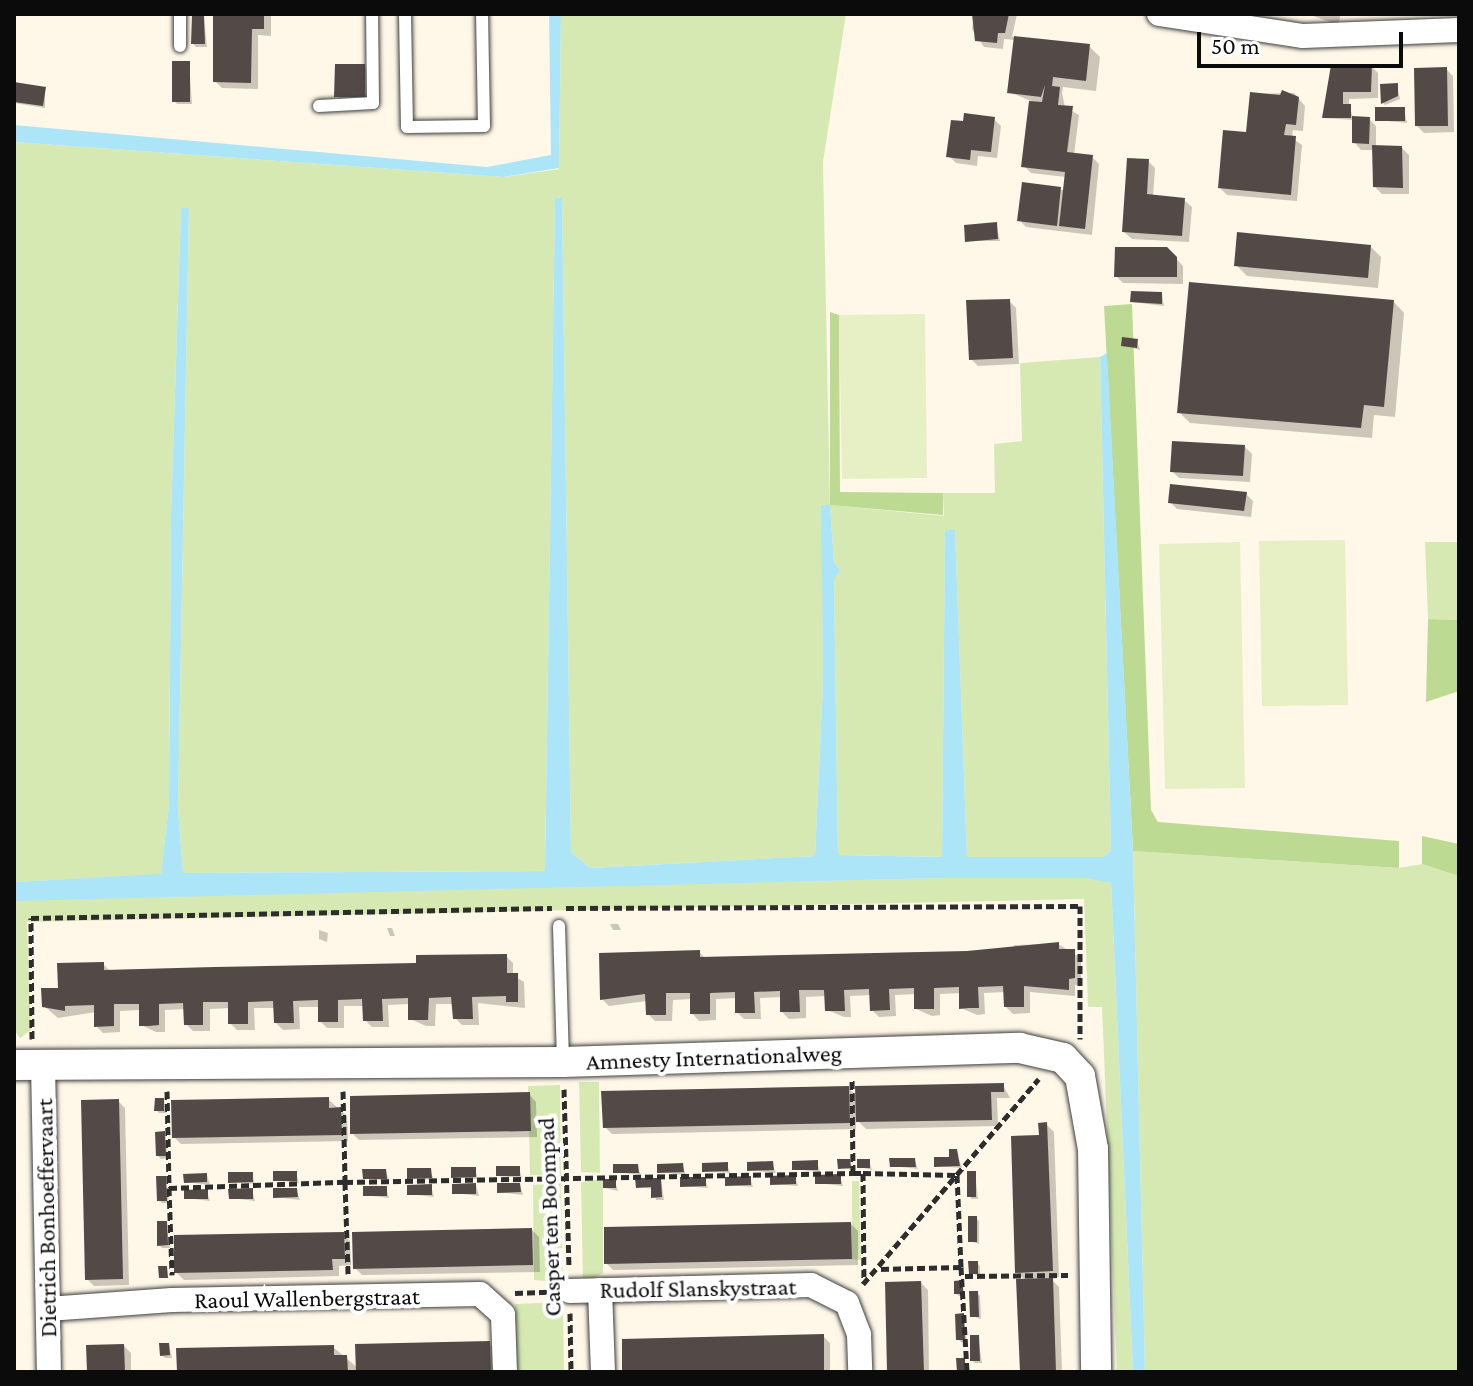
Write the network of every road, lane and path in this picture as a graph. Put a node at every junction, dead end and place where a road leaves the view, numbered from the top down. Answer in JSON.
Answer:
{"nodes":[{"id":1,"x":180,"y":14,"type":"edge"},
{"id":2,"x":372,"y":14,"type":"edge"},
{"id":3,"x":405,"y":14,"type":"edge"},
{"id":4,"x":482,"y":14,"type":"edge"},
{"id":5,"x":1159,"y":14,"type":"edge"},
{"id":6,"x":1459,"y":30,"type":"edge"},
{"id":7,"x":180,"y":46,"type":"dead end"},
{"id":8,"x":319,"y":106,"type":"dead end"},
{"id":9,"x":559,"y":926,"type":"dead end"},
{"id":10,"x":852,"y":1053,"type":"junction"},
{"id":11,"x":1058,"y":1057,"type":"junction"},
{"id":12,"x":563,"y":1062,"type":"junction"},
{"id":13,"x":167,"y":1063,"type":"junction"},
{"id":14,"x":342,"y":1063,"type":"junction"},
{"id":15,"x":28,"y":1064,"type":"edge"},
{"id":16,"x":853,"y":1173,"type":"junction"},
{"id":17,"x":863,"y":1173,"type":"junction"},
{"id":18,"x":957,"y":1175,"type":"junction"},
{"id":19,"x":566,"y":1178,"type":"junction"},
{"id":20,"x":345,"y":1182,"type":"junction"},
{"id":21,"x":169,"y":1188,"type":"junction"},
{"id":22,"x":961,"y":1267,"type":"junction"},
{"id":23,"x":877,"y":1269,"type":"junction"},
{"id":24,"x":1095,"y":1275,"type":"junction"},
{"id":25,"x":965,"y":1276,"type":"junction"},
{"id":26,"x":864,"y":1284,"type":"junction"},
{"id":27,"x":600,"y":1290,"type":"junction"},
{"id":28,"x":570,"y":1291,"type":"junction"},
{"id":29,"x":480,"y":1294,"type":"junction"},
{"id":30,"x":349,"y":1299,"type":"junction"},
{"id":31,"x":172,"y":1300,"type":"junction"},
{"id":32,"x":847,"y":1303,"type":"junction"},
{"id":33,"x":48,"y":1309,"type":"junction"},
{"id":34,"x":49,"y":1372,"type":"edge"},
{"id":35,"x":505,"y":1372,"type":"edge"},
{"id":36,"x":571,"y":1372,"type":"edge"},
{"id":37,"x":603,"y":1372,"type":"edge"},
{"id":38,"x":860,"y":1372,"type":"edge"},
{"id":39,"x":967,"y":1372,"type":"edge"},
{"id":40,"x":1096,"y":1372,"type":"edge"}],
"edges":[{"from":1,"to":7,"type":"lane"},
{"from":2,"to":8,"type":"lane"},
{"from":3,"to":4,"type":"lane"},
{"from":5,"to":6,"type":"street"},
{"from":9,"to":12,"type":"lane"},
{"from":10,"to":11,"type":"street","name":"Amnesty Internationalweg"},
{"from":10,"to":12,"type":"street","name":"Amnesty Internationalweg"},
{"from":10,"to":16,"type":"path"},
{"from":11,"to":18,"type":"path"},
{"from":11,"to":24,"type":"street"},
{"from":12,"to":14,"type":"street","name":"Amnesty Internationalweg"},
{"from":12,"to":19,"type":"path","name":"Casper ten Boompad"},
{"from":13,"to":14,"type":"street","name":"Amnesty Internationalweg"},
{"from":13,"to":15,"type":"street","name":"Amnesty Internationalweg"},
{"from":13,"to":21,"type":"path"},
{"from":14,"to":20,"type":"path"},
{"from":15,"to":33,"type":"street","name":"Dietrich Bonhoeffervaart"},
{"from":16,"to":17,"type":"path"},
{"from":16,"to":19,"type":"path"},
{"from":17,"to":18,"type":"path"},
{"from":17,"to":26,"type":"path"},
{"from":18,"to":22,"type":"path"},
{"from":18,"to":23,"type":"path"},
{"from":19,"to":20,"type":"path"},
{"from":19,"to":28,"type":"path","name":"Casper ten Boompad"},
{"from":20,"to":21,"type":"path"},
{"from":20,"to":30,"type":"path"},
{"from":21,"to":31,"type":"path"},
{"from":22,"to":23,"type":"path"},
{"from":22,"to":25,"type":"path"},
{"from":23,"to":26,"type":"path"},
{"from":24,"to":25,"type":"path"},
{"from":24,"to":40,"type":"street"},
{"from":25,"to":39,"type":"path"},
{"from":26,"to":32,"type":"path"},
{"from":27,"to":28,"type":"street","name":"Rudolf Slanskystraat"},
{"from":27,"to":32,"type":"street","name":"Rudolf Slanskystraat"},
{"from":27,"to":37,"type":"street"},
{"from":28,"to":29,"type":"path"},
{"from":28,"to":36,"type":"path","name":"Casper ten Boompad"},
{"from":29,"to":30,"type":"street","name":"Raoul Wallenbergstraat"},
{"from":29,"to":35,"type":"street"},
{"from":30,"to":31,"type":"street","name":"Raoul Wallenbergstraat"},
{"from":31,"to":33,"type":"street","name":"Raoul Wallenbergstraat"},
{"from":32,"to":38,"type":"street"},
{"from":33,"to":34,"type":"street","name":"Dietrich Bonhoeffervaart"}]}
